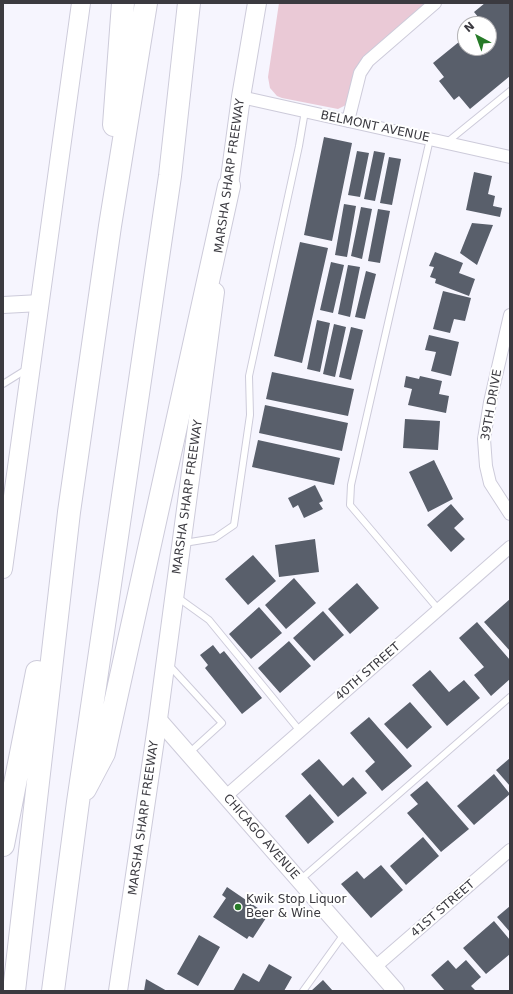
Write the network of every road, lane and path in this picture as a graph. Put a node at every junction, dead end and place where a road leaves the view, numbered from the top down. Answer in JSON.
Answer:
{"nodes":[{"id":1,"x":81,"y":3,"type":"edge"},
{"id":2,"x":123,"y":3,"type":"edge"},
{"id":3,"x":146,"y":3,"type":"edge"},
{"id":4,"x":189,"y":3,"type":"edge"},
{"id":5,"x":257,"y":3,"type":"edge"},
{"id":6,"x":435,"y":3,"type":"edge"},
{"id":7,"x":510,"y":91,"type":"edge"},
{"id":8,"x":241,"y":97,"type":"junction"},
{"id":9,"x":305,"y":112,"type":"junction"},
{"id":10,"x":348,"y":121,"type":"junction"},
{"id":11,"x":430,"y":139,"type":"junction"},
{"id":12,"x":446,"y":143,"type":"junction"},
{"id":13,"x":510,"y":157,"type":"edge"},
{"id":14,"x":229,"y":186,"type":"junction"},
{"id":15,"x":110,"y":226,"type":"junction"},
{"id":16,"x":40,"y":303,"type":"junction"},
{"id":17,"x":3,"y":305,"type":"edge"},
{"id":18,"x":510,"y":315,"type":"edge"},
{"id":19,"x":31,"y":366,"type":"junction"},
{"id":20,"x":3,"y":384,"type":"edge"},
{"id":21,"x":69,"y":512,"type":"junction"},
{"id":22,"x":510,"y":514,"type":"edge"},
{"id":23,"x":182,"y":543,"type":"junction"},
{"id":24,"x":510,"y":547,"type":"edge"},
{"id":25,"x":3,"y":569,"type":"edge"},
{"id":26,"x":175,"y":595,"type":"junction"},
{"id":27,"x":439,"y":610,"type":"junction"},
{"id":28,"x":166,"y":661,"type":"junction"},
{"id":29,"x":510,"y":697,"type":"edge"},
{"id":30,"x":158,"y":719,"type":"junction"},
{"id":31,"x":300,"y":731,"type":"junction"},
{"id":32,"x":188,"y":754,"type":"junction"},
{"id":33,"x":226,"y":796,"type":"junction"},
{"id":34,"x":78,"y":802,"type":"junction"},
{"id":35,"x":3,"y":845,"type":"edge"},
{"id":36,"x":510,"y":850,"type":"edge"},
{"id":37,"x":299,"y":880,"type":"junction"},
{"id":38,"x":345,"y":932,"type":"junction"},
{"id":39,"x":375,"y":967,"type":"junction"},
{"id":40,"x":14,"y":991,"type":"edge"},
{"id":41,"x":53,"y":991,"type":"edge"},
{"id":42,"x":118,"y":991,"type":"edge"},
{"id":43,"x":303,"y":991,"type":"edge"},
{"id":44,"x":396,"y":991,"type":"edge"}],
"edges":[{"from":1,"to":16,"type":"main road"},
{"from":2,"to":15,"type":"highway"},
{"from":3,"to":15,"type":"highway"},
{"from":4,"to":34,"type":"highway"},
{"from":5,"to":8,"type":"main road","name":"MARSHA SHARP FREEWAY"},
{"from":6,"to":10,"type":"street"},
{"from":7,"to":12,"type":"lane"},
{"from":8,"to":9,"type":"street","name":"BELMONT AVENUE"},
{"from":8,"to":14,"type":"main road","name":"MARSHA SHARP FREEWAY"},
{"from":9,"to":10,"type":"street","name":"BELMONT AVENUE"},
{"from":9,"to":23,"type":"lane"},
{"from":10,"to":11,"type":"street","name":"BELMONT AVENUE"},
{"from":11,"to":12,"type":"street","name":"BELMONT AVENUE"},
{"from":11,"to":27,"type":"lane"},
{"from":12,"to":13,"type":"street","name":"BELMONT AVENUE"},
{"from":14,"to":23,"type":"main road","name":"MARSHA SHARP FREEWAY"},
{"from":14,"to":34,"type":"highway"},
{"from":15,"to":21,"type":"highway"},
{"from":16,"to":17,"type":"street"},
{"from":16,"to":19,"type":"main road"},
{"from":18,"to":22,"type":"street","name":"39TH DRIVE"},
{"from":19,"to":20,"type":"lane"},
{"from":19,"to":25,"type":"main road"},
{"from":21,"to":35,"type":"highway"},
{"from":21,"to":40,"type":"highway"},
{"from":23,"to":26,"type":"main road","name":"MARSHA SHARP FREEWAY"},
{"from":24,"to":27,"type":"street","name":"40TH STREET"},
{"from":26,"to":28,"type":"main road","name":"MARSHA SHARP FREEWAY"},
{"from":26,"to":31,"type":"lane"},
{"from":27,"to":31,"type":"street","name":"40TH STREET"},
{"from":28,"to":30,"type":"main road","name":"MARSHA SHARP FREEWAY"},
{"from":28,"to":32,"type":"lane"},
{"from":29,"to":37,"type":"lane"},
{"from":30,"to":32,"type":"street","name":"CHICAGO AVENUE"},
{"from":30,"to":42,"type":"main road","name":"MARSHA SHARP FREEWAY"},
{"from":31,"to":33,"type":"street","name":"40TH STREET"},
{"from":32,"to":33,"type":"street","name":"CHICAGO AVENUE"},
{"from":33,"to":37,"type":"street","name":"CHICAGO AVENUE"},
{"from":34,"to":41,"type":"highway"},
{"from":36,"to":39,"type":"street","name":"41ST STREET"},
{"from":37,"to":38,"type":"street","name":"CHICAGO AVENUE"},
{"from":38,"to":39,"type":"street","name":"CHICAGO AVENUE"},
{"from":38,"to":43,"type":"lane"},
{"from":39,"to":44,"type":"street","name":"CHICAGO AVENUE"}]}
